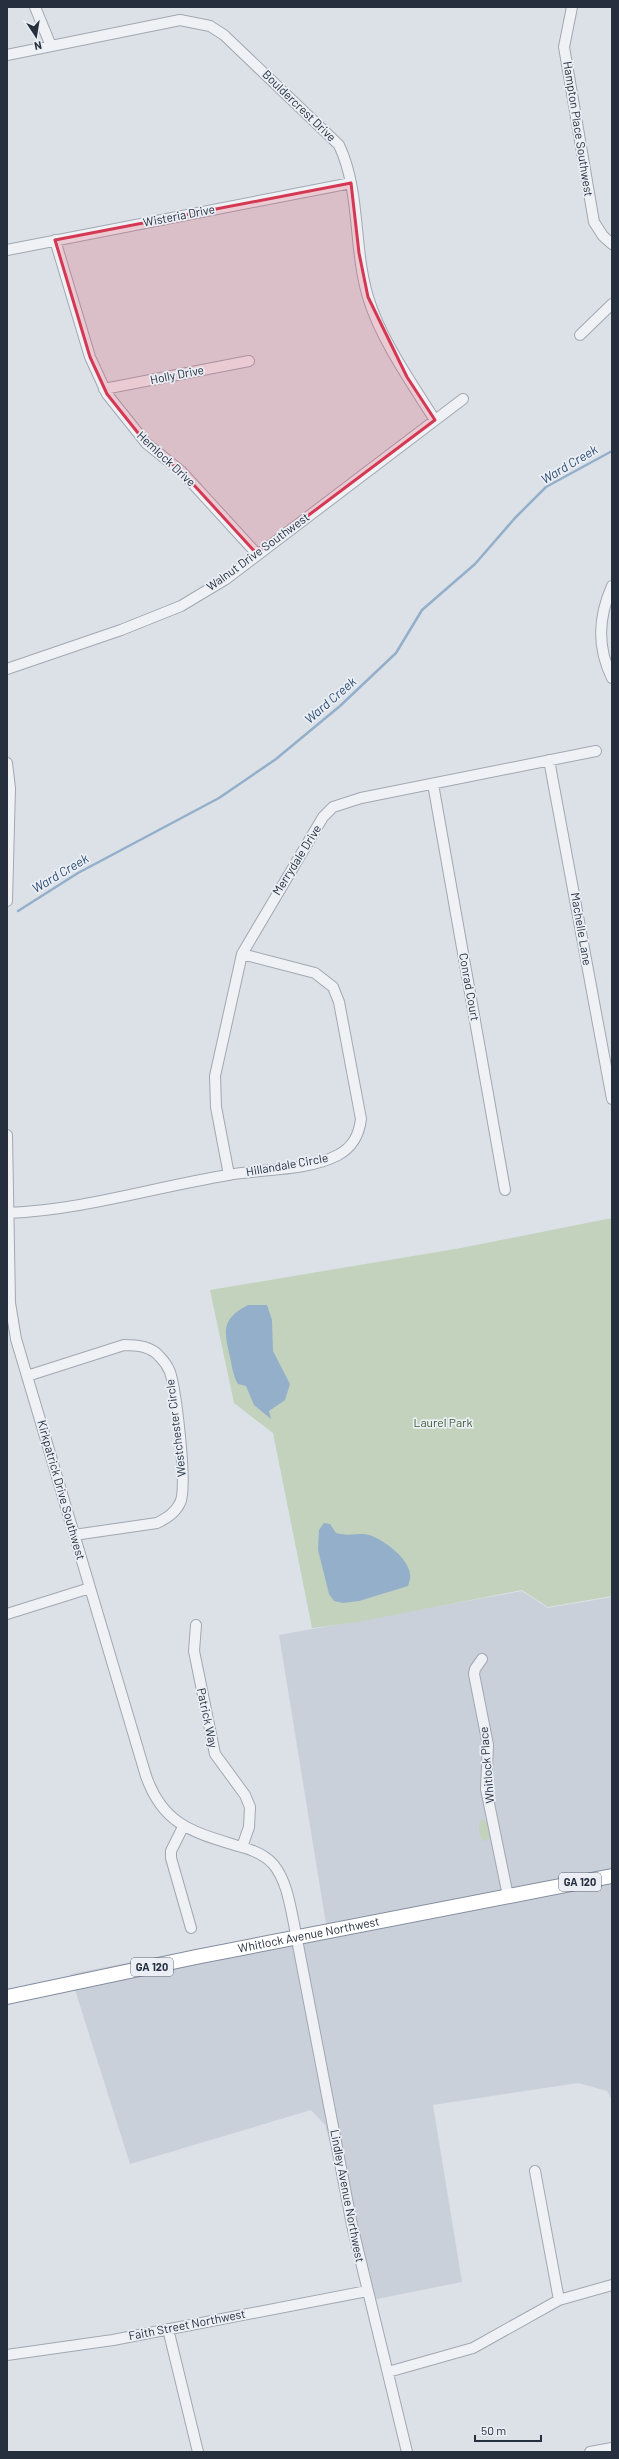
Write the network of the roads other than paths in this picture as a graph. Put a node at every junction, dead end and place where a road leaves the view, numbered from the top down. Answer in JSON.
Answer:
{"nodes":[{"id":1,"x":35,"y":7,"type":"edge"},
{"id":2,"x":572,"y":7,"type":"edge"},
{"id":3,"x":51,"y":46,"type":"junction"},
{"id":4,"x":7,"y":55,"type":"edge"},
{"id":5,"x":351,"y":183,"type":"junction"},
{"id":6,"x":54,"y":240,"type":"junction"},
{"id":7,"x":612,"y":244,"type":"edge"},
{"id":8,"x":7,"y":250,"type":"edge"},
{"id":9,"x":612,"y":304,"type":"edge"},
{"id":10,"x":580,"y":335,"type":"dead end"},
{"id":11,"x":249,"y":361,"type":"dead end"},
{"id":12,"x":104,"y":389,"type":"junction"},
{"id":13,"x":462,"y":399,"type":"dead end"},
{"id":14,"x":435,"y":420,"type":"junction"},
{"id":15,"x":257,"y":554,"type":"junction"},
{"id":16,"x":612,"y":586,"type":"edge"},
{"id":17,"x":7,"y":669,"type":"edge"},
{"id":18,"x":612,"y":678,"type":"edge"},
{"id":19,"x":596,"y":751,"type":"dead end"},
{"id":20,"x":549,"y":760,"type":"junction"},
{"id":21,"x":7,"y":763,"type":"edge"},
{"id":22,"x":433,"y":784,"type":"junction"},
{"id":23,"x":7,"y":901,"type":"edge"},
{"id":24,"x":242,"y":954,"type":"junction"},
{"id":25,"x":612,"y":1099,"type":"edge"},
{"id":26,"x":7,"y":1135,"type":"edge"},
{"id":27,"x":229,"y":1175,"type":"junction"},
{"id":28,"x":505,"y":1190,"type":"dead end"},
{"id":29,"x":8,"y":1213,"type":"junction"},
{"id":30,"x":27,"y":1376,"type":"junction"},
{"id":31,"x":74,"y":1535,"type":"junction"},
{"id":32,"x":90,"y":1588,"type":"junction"},
{"id":33,"x":7,"y":1614,"type":"edge"},
{"id":34,"x":196,"y":1625,"type":"dead end"},
{"id":35,"x":482,"y":1659,"type":"dead end"},
{"id":36,"x":183,"y":1827,"type":"junction"},
{"id":37,"x":242,"y":1847,"type":"junction"},
{"id":38,"x":612,"y":1876,"type":"edge"},
{"id":39,"x":508,"y":1896,"type":"junction"},
{"id":40,"x":191,"y":1928,"type":"dead end"},
{"id":41,"x":297,"y":1937,"type":"junction"},
{"id":42,"x":7,"y":1997,"type":"edge"},
{"id":43,"x":535,"y":2171,"type":"dead end"},
{"id":44,"x":612,"y":2285,"type":"edge"},
{"id":45,"x":367,"y":2291,"type":"junction"},
{"id":46,"x":560,"y":2300,"type":"junction"},
{"id":47,"x":168,"y":2330,"type":"junction"},
{"id":48,"x":7,"y":2355,"type":"edge"},
{"id":49,"x":388,"y":2372,"type":"junction"},
{"id":50,"x":612,"y":2448,"type":"edge"},
{"id":51,"x":198,"y":2452,"type":"edge"},
{"id":52,"x":407,"y":2452,"type":"edge"},
{"id":53,"x":590,"y":2452,"type":"edge"}],
"edges":[{"from":1,"to":3,"type":"street"},
{"from":2,"to":7,"type":"street","name":"Hampton Place Southwest"},
{"from":3,"to":4,"type":"street","name":"Bouldercrest Drive"},
{"from":3,"to":5,"type":"street","name":"Bouldercrest Drive"},
{"from":5,"to":6,"type":"street","name":"Wisteria Drive"},
{"from":5,"to":14,"type":"street","name":"Bouldercrest Drive"},
{"from":6,"to":8,"type":"street","name":"Wisteria Drive"},
{"from":6,"to":12,"type":"street","name":"Hemlock Drive"},
{"from":9,"to":10,"type":"street"},
{"from":11,"to":12,"type":"street","name":"Holly Drive"},
{"from":12,"to":15,"type":"street","name":"Hemlock Drive"},
{"from":13,"to":14,"type":"street","name":"Walnut Drive Southwest"},
{"from":14,"to":15,"type":"street","name":"Walnut Drive Southwest"},
{"from":15,"to":17,"type":"street","name":"Walnut Drive Southwest"},
{"from":16,"to":18,"type":"street"},
{"from":19,"to":20,"type":"street","name":"Merrydale Drive"},
{"from":20,"to":22,"type":"street","name":"Merrydale Drive"},
{"from":20,"to":25,"type":"street","name":"Machelle Lane"},
{"from":21,"to":23,"type":"street"},
{"from":22,"to":24,"type":"street","name":"Merrydale Drive"},
{"from":22,"to":28,"type":"street","name":"Conrad Court"},
{"from":24,"to":27,"type":"street","name":"Merrydale Drive"},
{"from":24,"to":27,"type":"street","name":"Hillandale Circle"},
{"from":26,"to":29,"type":"street","name":"Kirkpatrick Drive Southwest"},
{"from":27,"to":29,"type":"street","name":"Hillandale Circle"},
{"from":29,"to":30,"type":"street","name":"Kirkpatrick Drive Southwest"},
{"from":30,"to":31,"type":"street","name":"Kirkpatrick Drive Southwest"},
{"from":30,"to":31,"type":"street","name":"Westchester Circle"},
{"from":31,"to":32,"type":"street","name":"Kirkpatrick Drive Southwest"},
{"from":32,"to":33,"type":"street"},
{"from":32,"to":36,"type":"street","name":"Kirkpatrick Drive Southwest"},
{"from":34,"to":37,"type":"street","name":"Patrick Way"},
{"from":35,"to":39,"type":"street","name":"Whitlock Place"},
{"from":36,"to":37,"type":"street","name":"Kirkpatrick Drive Southwest"},
{"from":36,"to":40,"type":"street"},
{"from":37,"to":41,"type":"street","name":"Kirkpatrick Drive Southwest"},
{"from":38,"to":39,"type":"highway","name":"Whitlock Avenue Northwest","number":"GA 120"},
{"from":39,"to":41,"type":"highway","name":"Whitlock Avenue Northwest","number":"GA 120"},
{"from":41,"to":42,"type":"highway","name":"Whitlock Avenue Northwest","number":"GA 120"},
{"from":41,"to":45,"type":"street","name":"Lindley Avenue Northwest"},
{"from":43,"to":46,"type":"street"},
{"from":44,"to":46,"type":"street"},
{"from":45,"to":47,"type":"street","name":"Faith Street Northwest"},
{"from":45,"to":49,"type":"street","name":"Lindley Avenue Northwest"},
{"from":46,"to":49,"type":"street"},
{"from":47,"to":48,"type":"street","name":"Faith Street Northwest"},
{"from":47,"to":51,"type":"street"},
{"from":49,"to":52,"type":"street","name":"Lindley Avenue Northwest"},
{"from":50,"to":53,"type":"street"}]}
